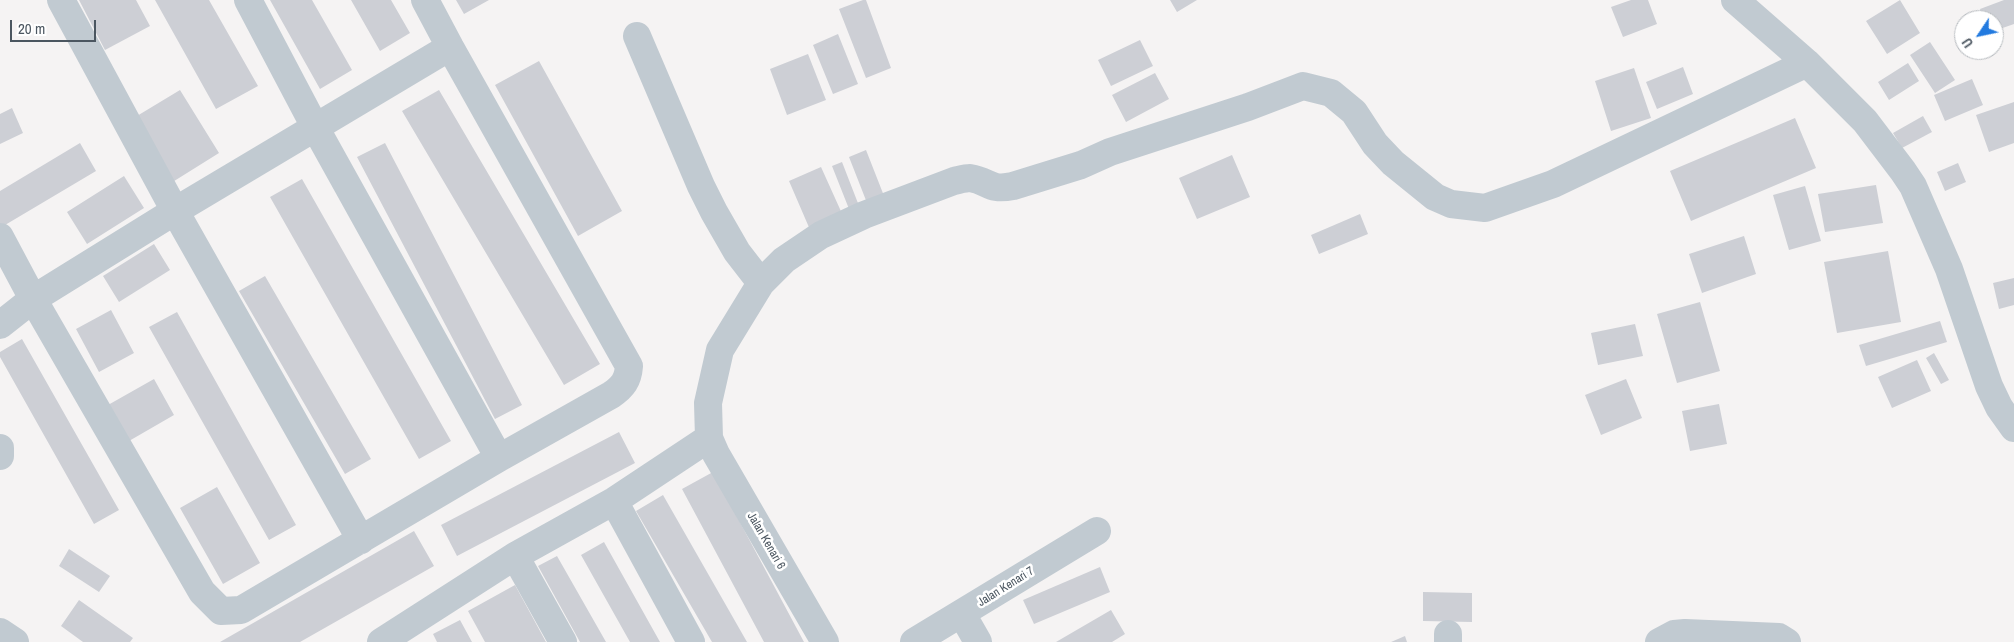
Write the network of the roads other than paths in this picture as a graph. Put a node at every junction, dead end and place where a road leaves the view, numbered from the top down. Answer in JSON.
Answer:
{"nodes":[{"id":1,"x":60,"y":0,"type":"edge"},
{"id":2,"x":248,"y":0,"type":"edge"},
{"id":3,"x":425,"y":0,"type":"edge"},
{"id":4,"x":1735,"y":0,"type":"edge"},
{"id":5,"x":637,"y":36,"type":"dead end"},
{"id":6,"x":450,"y":47,"type":"junction"},
{"id":7,"x":1807,"y":63,"type":"junction"},
{"id":8,"x":315,"y":127,"type":"junction"},
{"id":9,"x":175,"y":211,"type":"junction"},
{"id":10,"x":0,"y":237,"type":"edge"},
{"id":11,"x":761,"y":282,"type":"junction"},
{"id":12,"x":33,"y":299,"type":"junction"},
{"id":13,"x":0,"y":325,"type":"edge"},
{"id":14,"x":2014,"y":428,"type":"edge"},
{"id":15,"x":709,"y":438,"type":"junction"},
{"id":16,"x":0,"y":448,"type":"edge"},
{"id":17,"x":0,"y":456,"type":"edge"},
{"id":18,"x":499,"y":458,"type":"junction"},
{"id":19,"x":614,"y":501,"type":"junction"},
{"id":20,"x":1097,"y":531,"type":"dead end"},
{"id":21,"x":361,"y":540,"type":"junction"},
{"id":22,"x":515,"y":556,"type":"junction"},
{"id":23,"x":962,"y":614,"type":"junction"},
{"id":24,"x":0,"y":632,"type":"edge"},
{"id":25,"x":410,"y":635,"type":"edge"},
{"id":26,"x":1782,"y":640,"type":"edge"},
{"id":27,"x":15,"y":642,"type":"edge"},
{"id":28,"x":381,"y":642,"type":"edge"},
{"id":29,"x":563,"y":642,"type":"edge"},
{"id":30,"x":691,"y":642,"type":"edge"},
{"id":31,"x":825,"y":642,"type":"edge"},
{"id":32,"x":914,"y":642,"type":"edge"},
{"id":33,"x":978,"y":642,"type":"edge"},
{"id":34,"x":1660,"y":642,"type":"edge"}],
"edges":[{"from":1,"to":9,"type":"street"},
{"from":2,"to":8,"type":"street"},
{"from":3,"to":6,"type":"street"},
{"from":4,"to":7,"type":"street"},
{"from":5,"to":11,"type":"street"},
{"from":6,"to":8,"type":"street"},
{"from":6,"to":18,"type":"street"},
{"from":7,"to":11,"type":"street"},
{"from":7,"to":14,"type":"street"},
{"from":8,"to":9,"type":"street"},
{"from":8,"to":18,"type":"street"},
{"from":9,"to":12,"type":"street"},
{"from":9,"to":21,"type":"street"},
{"from":10,"to":12,"type":"street"},
{"from":11,"to":15,"type":"street"},
{"from":12,"to":13,"type":"street"},
{"from":12,"to":21,"type":"street"},
{"from":15,"to":19,"type":"street"},
{"from":15,"to":31,"type":"street","name":"Jalan Kenari 6"},
{"from":16,"to":17,"type":"street"},
{"from":18,"to":21,"type":"street"},
{"from":19,"to":22,"type":"street"},
{"from":19,"to":30,"type":"street"},
{"from":20,"to":23,"type":"street","name":"Jalan Kenari 7"},
{"from":22,"to":25,"type":"street"},
{"from":22,"to":29,"type":"street"},
{"from":23,"to":32,"type":"street","name":"Jalan Kenari 7"},
{"from":23,"to":33,"type":"street"},
{"from":24,"to":27,"type":"street"},
{"from":25,"to":28,"type":"street"},
{"from":26,"to":34,"type":"street"}]}
